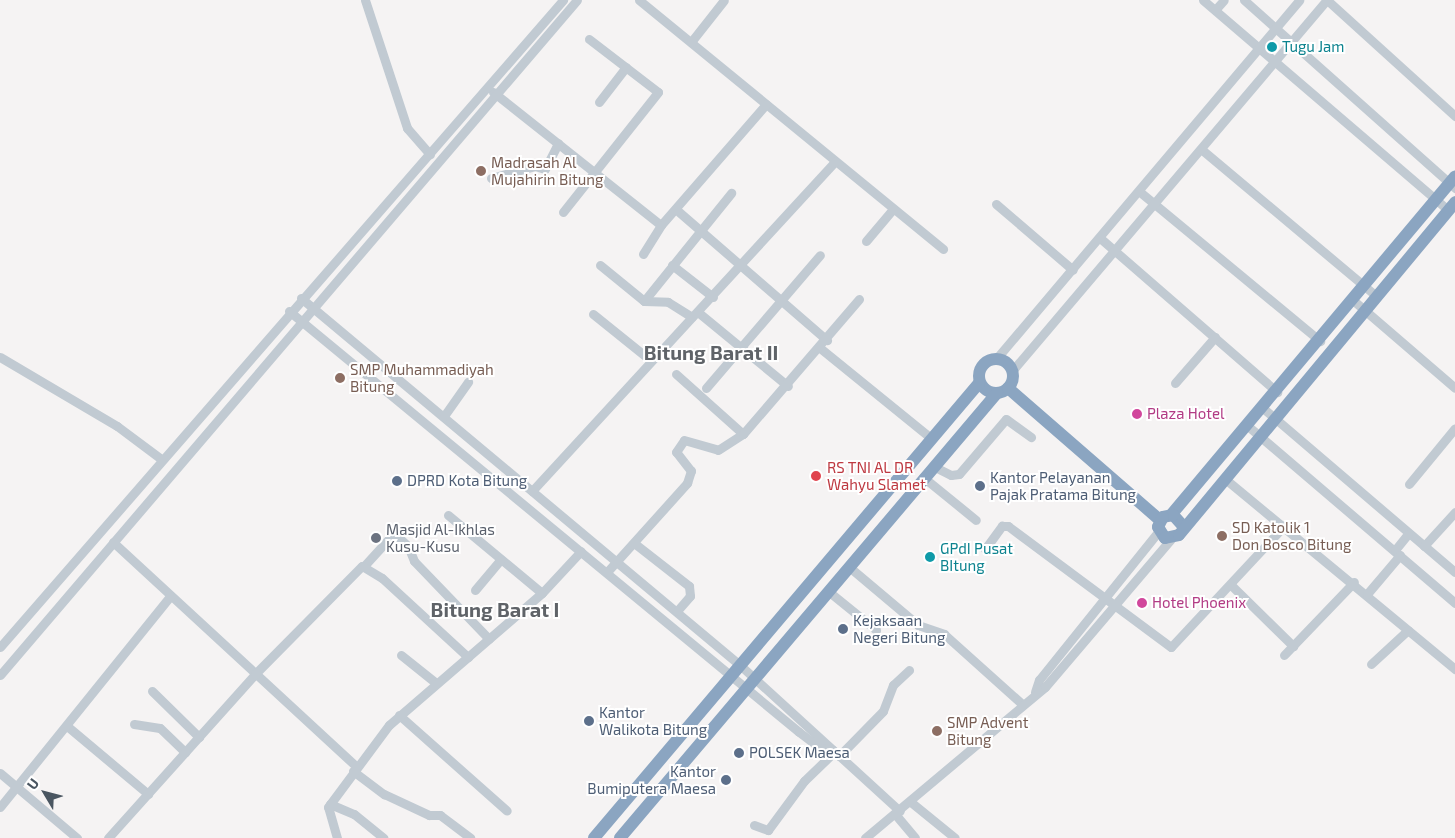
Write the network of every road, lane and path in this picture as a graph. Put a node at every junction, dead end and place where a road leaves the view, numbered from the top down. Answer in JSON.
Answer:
{"nodes":[{"id":1,"x":365,"y":0,"type":"edge"},
{"id":2,"x":563,"y":0,"type":"edge"},
{"id":3,"x":577,"y":0,"type":"edge"},
{"id":4,"x":639,"y":0,"type":"edge"},
{"id":5,"x":724,"y":0,"type":"edge"},
{"id":6,"x":1203,"y":0,"type":"edge"},
{"id":7,"x":1224,"y":0,"type":"edge"},
{"id":8,"x":1244,"y":0,"type":"edge"},
{"id":9,"x":1299,"y":0,"type":"edge"},
{"id":10,"x":1327,"y":0,"type":"edge"},
{"id":11,"x":1215,"y":10,"type":"junction"},
{"id":12,"x":1277,"y":27,"type":"junction"},
{"id":13,"x":589,"y":39,"type":"dead end"},
{"id":14,"x":1293,"y":40,"type":"junction"},
{"id":15,"x":691,"y":42,"type":"junction"},
{"id":16,"x":1259,"y":49,"type":"junction"},
{"id":17,"x":1275,"y":62,"type":"junction"},
{"id":18,"x":626,"y":67,"type":"junction"},
{"id":19,"x":488,"y":89,"type":"junction"},
{"id":20,"x":498,"y":95,"type":"junction"},
{"id":21,"x":599,"y":102,"type":"dead end"},
{"id":22,"x":766,"y":104,"type":"junction"},
{"id":23,"x":1455,"y":116,"type":"edge"},
{"id":24,"x":558,"y":143,"type":"junction"},
{"id":25,"x":1201,"y":149,"type":"junction"},
{"id":26,"x":430,"y":154,"type":"junction"},
{"id":27,"x":835,"y":161,"type":"junction"},
{"id":28,"x":594,"y":172,"type":"junction"},
{"id":29,"x":491,"y":178,"type":"dead end"},
{"id":30,"x":1453,"y":182,"type":"edge"},
{"id":31,"x":1140,"y":192,"type":"junction"},
{"id":32,"x":731,"y":193,"type":"dead end"},
{"id":33,"x":1434,"y":200,"type":"junction"},
{"id":34,"x":996,"y":204,"type":"dead end"},
{"id":35,"x":1156,"y":204,"type":"junction"},
{"id":36,"x":1452,"y":206,"type":"edge"},
{"id":37,"x":893,"y":209,"type":"junction"},
{"id":38,"x":563,"y":212,"type":"dead end"},
{"id":39,"x":679,"y":212,"type":"dead end"},
{"id":40,"x":661,"y":225,"type":"junction"},
{"id":41,"x":700,"y":231,"type":"junction"},
{"id":42,"x":1100,"y":238,"type":"junction"},
{"id":43,"x":866,"y":241,"type":"dead end"},
{"id":44,"x":943,"y":249,"type":"dead end"},
{"id":45,"x":1115,"y":251,"type":"junction"},
{"id":46,"x":643,"y":254,"type":"dead end"},
{"id":47,"x":820,"y":255,"type":"dead end"},
{"id":48,"x":600,"y":265,"type":"dead end"},
{"id":49,"x":672,"y":265,"type":"junction"},
{"id":50,"x":740,"y":267,"type":"junction"},
{"id":51,"x":1073,"y":270,"type":"junction"},
{"id":52,"x":1369,"y":292,"type":"junction"},
{"id":53,"x":713,"y":297,"type":"junction"},
{"id":54,"x":301,"y":298,"type":"junction"},
{"id":55,"x":859,"y":299,"type":"dead end"},
{"id":56,"x":644,"y":301,"type":"junction"},
{"id":57,"x":781,"y":302,"type":"junction"},
{"id":58,"x":1359,"y":304,"type":"junction"},
{"id":59,"x":314,"y":309,"type":"junction"},
{"id":60,"x":290,"y":312,"type":"junction"},
{"id":61,"x":593,"y":314,"type":"dead end"},
{"id":62,"x":696,"y":315,"type":"junction"},
{"id":63,"x":302,"y":323,"type":"junction"},
{"id":64,"x":1215,"y":337,"type":"junction"},
{"id":65,"x":827,"y":340,"type":"junction"},
{"id":66,"x":1320,"y":340,"type":"junction"},
{"id":67,"x":740,"y":348,"type":"junction"},
{"id":68,"x":820,"y":348,"type":"junction"},
{"id":69,"x":0,"y":356,"type":"edge"},
{"id":70,"x":996,"y":358,"type":"junction"},
{"id":71,"x":650,"y":360,"type":"junction"},
{"id":72,"x":1012,"y":371,"type":"junction"},
{"id":73,"x":676,"y":374,"type":"dead end"},
{"id":74,"x":397,"y":378,"type":"junction"},
{"id":75,"x":468,"y":382,"type":"dead end"},
{"id":76,"x":979,"y":383,"type":"junction"},
{"id":77,"x":1175,"y":383,"type":"dead end"},
{"id":78,"x":788,"y":386,"type":"junction"},
{"id":79,"x":706,"y":388,"type":"dead end"},
{"id":80,"x":1455,"y":388,"type":"edge"},
{"id":81,"x":388,"y":389,"type":"junction"},
{"id":82,"x":1003,"y":391,"type":"junction"},
{"id":83,"x":1277,"y":392,"type":"junction"},
{"id":84,"x":1270,"y":412,"type":"junction"},
{"id":85,"x":444,"y":416,"type":"junction"},
{"id":86,"x":1248,"y":427,"type":"junction"},
{"id":87,"x":1455,"y":428,"type":"edge"},
{"id":88,"x":743,"y":434,"type":"junction"},
{"id":89,"x":1260,"y":434,"type":"junction"},
{"id":90,"x":1031,"y":437,"type":"dead end"},
{"id":91,"x":932,"y":439,"type":"junction"},
{"id":92,"x":473,"y":441,"type":"junction"},
{"id":93,"x":464,"y":451,"type":"junction"},
{"id":94,"x":160,"y":458,"type":"junction"},
{"id":95,"x":933,"y":466,"type":"junction"},
{"id":96,"x":923,"y":477,"type":"junction"},
{"id":97,"x":1224,"y":478,"type":"junction"},
{"id":98,"x":1409,"y":484,"type":"dead end"},
{"id":99,"x":532,"y":491,"type":"junction"},
{"id":100,"x":1455,"y":512,"type":"edge"},
{"id":101,"x":448,"y":515,"type":"dead end"},
{"id":102,"x":976,"y":520,"type":"dead end"},
{"id":103,"x":1163,"y":522,"type":"junction"},
{"id":104,"x":1183,"y":526,"type":"junction"},
{"id":105,"x":1284,"y":526,"type":"junction"},
{"id":106,"x":1408,"y":534,"type":"junction"},
{"id":107,"x":1172,"y":539,"type":"junction"},
{"id":108,"x":846,"y":540,"type":"junction"},
{"id":109,"x":113,"y":542,"type":"junction"},
{"id":110,"x":634,"y":544,"type":"junction"},
{"id":111,"x":1424,"y":546,"type":"junction"},
{"id":112,"x":985,"y":548,"type":"dead end"},
{"id":113,"x":581,"y":551,"type":"junction"},
{"id":114,"x":861,"y":551,"type":"junction"},
{"id":115,"x":1398,"y":552,"type":"junction"},
{"id":116,"x":501,"y":559,"type":"junction"},
{"id":117,"x":617,"y":562,"type":"junction"},
{"id":118,"x":364,"y":566,"type":"junction"},
{"id":119,"x":848,"y":566,"type":"junction"},
{"id":120,"x":607,"y":572,"type":"junction"},
{"id":121,"x":1455,"y":572,"type":"edge"},
{"id":122,"x":1354,"y":582,"type":"junction"},
{"id":123,"x":1232,"y":586,"type":"junction"},
{"id":124,"x":475,"y":590,"type":"dead end"},
{"id":125,"x":828,"y":591,"type":"junction"},
{"id":126,"x":542,"y":593,"type":"junction"},
{"id":127,"x":1366,"y":594,"type":"junction"},
{"id":128,"x":170,"y":596,"type":"junction"},
{"id":129,"x":1104,"y":600,"type":"junction"},
{"id":130,"x":1455,"y":603,"type":"edge"},
{"id":131,"x":1113,"y":607,"type":"junction"},
{"id":132,"x":677,"y":611,"type":"junction"},
{"id":133,"x":876,"y":630,"type":"dead end"},
{"id":134,"x":1408,"y":630,"type":"junction"},
{"id":135,"x":489,"y":638,"type":"junction"},
{"id":136,"x":1293,"y":646,"type":"junction"},
{"id":137,"x":0,"y":647,"type":"edge"},
{"id":138,"x":401,"y":655,"type":"dead end"},
{"id":139,"x":1284,"y":655,"type":"dead end"},
{"id":140,"x":468,"y":657,"type":"junction"},
{"id":141,"x":1371,"y":664,"type":"dead end"},
{"id":142,"x":741,"y":666,"type":"junction"},
{"id":143,"x":1455,"y":669,"type":"edge"},
{"id":144,"x":909,"y":670,"type":"dead end"},
{"id":145,"x":255,"y":674,"type":"junction"},
{"id":146,"x":0,"y":675,"type":"edge"},
{"id":147,"x":732,"y":677,"type":"junction"},
{"id":148,"x":756,"y":679,"type":"junction"},
{"id":149,"x":436,"y":683,"type":"junction"},
{"id":150,"x":747,"y":689,"type":"junction"},
{"id":151,"x":152,"y":691,"type":"dead end"},
{"id":152,"x":1035,"y":692,"type":"junction"},
{"id":153,"x":1022,"y":704,"type":"junction"},
{"id":154,"x":790,"y":710,"type":"junction"},
{"id":155,"x":398,"y":715,"type":"junction"},
{"id":156,"x":783,"y":719,"type":"junction"},
{"id":157,"x":134,"y":724,"type":"dead end"},
{"id":158,"x":67,"y":726,"type":"junction"},
{"id":159,"x":198,"y":737,"type":"junction"},
{"id":160,"x":185,"y":752,"type":"junction"},
{"id":161,"x":836,"y":752,"type":"junction"},
{"id":162,"x":355,"y":768,"type":"junction"},
{"id":163,"x":0,"y":772,"type":"edge"},
{"id":164,"x":17,"y":787,"type":"junction"},
{"id":165,"x":148,"y":794,"type":"junction"},
{"id":166,"x":912,"y":803,"type":"junction"},
{"id":167,"x":330,"y":804,"type":"junction"},
{"id":168,"x":0,"y":807,"type":"edge"},
{"id":169,"x":507,"y":811,"type":"dead end"},
{"id":170,"x":898,"y":813,"type":"junction"},
{"id":171,"x":754,"y":824,"type":"dead end"},
{"id":172,"x":77,"y":838,"type":"edge"},
{"id":173,"x":108,"y":838,"type":"edge"},
{"id":174,"x":337,"y":838,"type":"edge"},
{"id":175,"x":384,"y":838,"type":"edge"},
{"id":176,"x":470,"y":838,"type":"edge"},
{"id":177,"x":594,"y":838,"type":"edge"},
{"id":178,"x":620,"y":838,"type":"edge"},
{"id":179,"x":865,"y":838,"type":"edge"},
{"id":180,"x":915,"y":838,"type":"edge"},
{"id":181,"x":955,"y":838,"type":"edge"}],
"edges":[{"from":1,"to":26,"type":"street"},
{"from":2,"to":19,"type":"street"},
{"from":3,"to":20,"type":"street"},
{"from":4,"to":15,"type":"street"},
{"from":5,"to":15,"type":"street"},
{"from":6,"to":11,"type":"street"},
{"from":7,"to":11,"type":"street"},
{"from":8,"to":12,"type":"street"},
{"from":9,"to":12,"type":"street"},
{"from":10,"to":14,"type":"street"},
{"from":10,"to":23,"type":"street"},
{"from":11,"to":16,"type":"street"},
{"from":12,"to":14,"type":"street"},
{"from":12,"to":16,"type":"street"},
{"from":13,"to":18,"type":"street"},
{"from":14,"to":17,"type":"street"},
{"from":14,"to":30,"type":"street"},
{"from":15,"to":22,"type":"street"},
{"from":16,"to":17,"type":"street"},
{"from":16,"to":31,"type":"street"},
{"from":17,"to":25,"type":"street"},
{"from":17,"to":33,"type":"street"},
{"from":18,"to":21,"type":"street"},
{"from":18,"to":28,"type":"street"},
{"from":19,"to":20,"type":"street"},
{"from":19,"to":26,"type":"street"},
{"from":20,"to":24,"type":"street"},
{"from":20,"to":59,"type":"street"},
{"from":22,"to":27,"type":"street"},
{"from":22,"to":40,"type":"street"},
{"from":24,"to":28,"type":"street"},
{"from":24,"to":29,"type":"street"},
{"from":25,"to":35,"type":"street"},
{"from":25,"to":52,"type":"street"},
{"from":26,"to":54,"type":"street"},
{"from":27,"to":37,"type":"street"},
{"from":27,"to":50,"type":"street"},
{"from":28,"to":38,"type":"street"},
{"from":28,"to":40,"type":"street"},
{"from":30,"to":33,"type":"highway"},
{"from":31,"to":35,"type":"street"},
{"from":31,"to":42,"type":"street"},
{"from":32,"to":41,"type":"street"},
{"from":33,"to":36,"type":"street"},
{"from":33,"to":52,"type":"highway"},
{"from":34,"to":51,"type":"street"},
{"from":35,"to":45,"type":"street"},
{"from":35,"to":66,"type":"street"},
{"from":36,"to":52,"type":"highway"},
{"from":37,"to":43,"type":"street"},
{"from":37,"to":44,"type":"street"},
{"from":39,"to":41,"type":"street"},
{"from":40,"to":46,"type":"street"},
{"from":41,"to":49,"type":"street"},
{"from":41,"to":50,"type":"street"},
{"from":42,"to":45,"type":"street"},
{"from":42,"to":51,"type":"street"},
{"from":45,"to":64,"type":"street"},
{"from":45,"to":72,"type":"street"},
{"from":47,"to":57,"type":"street"},
{"from":48,"to":56,"type":"street"},
{"from":49,"to":53,"type":"street"},
{"from":49,"to":56,"type":"street"},
{"from":50,"to":53,"type":"street"},
{"from":50,"to":57,"type":"street"},
{"from":51,"to":70,"type":"street"},
{"from":52,"to":58,"type":"highway"},
{"from":53,"to":62,"type":"street"},
{"from":54,"to":59,"type":"street"},
{"from":54,"to":60,"type":"street"},
{"from":55,"to":65,"type":"street"},
{"from":56,"to":62,"type":"street"},
{"from":57,"to":65,"type":"street"},
{"from":57,"to":67,"type":"street"},
{"from":58,"to":66,"type":"highway"},
{"from":58,"to":80,"type":"street"},
{"from":58,"to":84,"type":"highway"},
{"from":59,"to":63,"type":"street"},
{"from":59,"to":74,"type":"street"},
{"from":60,"to":63,"type":"street"},
{"from":60,"to":94,"type":"street"},
{"from":61,"to":71,"type":"street"},
{"from":62,"to":67,"type":"street"},
{"from":62,"to":71,"type":"street"},
{"from":63,"to":81,"type":"street"},
{"from":63,"to":109,"type":"street"},
{"from":64,"to":77,"type":"street"},
{"from":64,"to":83,"type":"street"},
{"from":65,"to":68,"type":"street"},
{"from":66,"to":83,"type":"highway"},
{"from":67,"to":78,"type":"street"},
{"from":67,"to":79,"type":"street"},
{"from":68,"to":78,"type":"street"},
{"from":68,"to":91,"type":"street"},
{"from":69,"to":94,"type":"street"},
{"from":70,"to":72,"type":"highway"},
{"from":70,"to":76,"type":"highway"},
{"from":71,"to":99,"type":"street"},
{"from":72,"to":82,"type":"highway"},
{"from":73,"to":88,"type":"street"},
{"from":74,"to":81,"type":"street"},
{"from":74,"to":85,"type":"street"},
{"from":75,"to":85,"type":"street"},
{"from":76,"to":82,"type":"highway"},
{"from":76,"to":91,"type":"highway"},
{"from":78,"to":88,"type":"street"},
{"from":81,"to":93,"type":"street"},
{"from":82,"to":95,"type":"highway"},
{"from":82,"to":103,"type":"highway"},
{"from":83,"to":84,"type":"highway"},
{"from":84,"to":86,"type":"highway"},
{"from":84,"to":89,"type":"highway"},
{"from":84,"to":106,"type":"street"},
{"from":85,"to":92,"type":"street"},
{"from":86,"to":89,"type":"street"},
{"from":86,"to":103,"type":"highway"},
{"from":87,"to":98,"type":"street"},
{"from":88,"to":110,"type":"street"},
{"from":89,"to":97,"type":"highway"},
{"from":89,"to":115,"type":"street"},
{"from":90,"to":95,"type":"street"},
{"from":91,"to":108,"type":"highway"},
{"from":92,"to":93,"type":"street"},
{"from":92,"to":99,"type":"street"},
{"from":93,"to":113,"type":"street"},
{"from":94,"to":137,"type":"street"},
{"from":95,"to":96,"type":"highway"},
{"from":96,"to":102,"type":"street"},
{"from":96,"to":114,"type":"highway"},
{"from":97,"to":104,"type":"highway"},
{"from":97,"to":105,"type":"street"},
{"from":99,"to":117,"type":"street"},
{"from":100,"to":111,"type":"street"},
{"from":101,"to":116,"type":"street"},
{"from":103,"to":104,"type":"highway"},
{"from":103,"to":107,"type":"highway"},
{"from":103,"to":129,"type":"street"},
{"from":104,"to":107,"type":"highway"},
{"from":105,"to":122,"type":"street"},
{"from":105,"to":123,"type":"street"},
{"from":106,"to":111,"type":"street"},
{"from":106,"to":115,"type":"street"},
{"from":107,"to":131,"type":"street"},
{"from":108,"to":114,"type":"highway"},
{"from":108,"to":142,"type":"highway"},
{"from":109,"to":128,"type":"street"},
{"from":109,"to":146,"type":"street"},
{"from":110,"to":117,"type":"street"},
{"from":110,"to":132,"type":"street"},
{"from":111,"to":121,"type":"street"},
{"from":112,"to":129,"type":"street"},
{"from":113,"to":120,"type":"street"},
{"from":113,"to":126,"type":"street"},
{"from":114,"to":119,"type":"highway"},
{"from":115,"to":127,"type":"street"},
{"from":115,"to":130,"type":"street"},
{"from":116,"to":124,"type":"street"},
{"from":116,"to":126,"type":"street"},
{"from":117,"to":120,"type":"street"},
{"from":117,"to":132,"type":"street"},
{"from":118,"to":135,"type":"street"},
{"from":118,"to":140,"type":"street"},
{"from":118,"to":145,"type":"street"},
{"from":119,"to":125,"type":"highway"},
{"from":119,"to":153,"type":"street"},
{"from":120,"to":147,"type":"street"},
{"from":122,"to":127,"type":"street"},
{"from":122,"to":136,"type":"street"},
{"from":123,"to":131,"type":"street"},
{"from":123,"to":136,"type":"street"},
{"from":125,"to":133,"type":"street"},
{"from":125,"to":148,"type":"highway"},
{"from":126,"to":135,"type":"street"},
{"from":127,"to":134,"type":"street"},
{"from":128,"to":145,"type":"street"},
{"from":128,"to":158,"type":"street"},
{"from":129,"to":131,"type":"street"},
{"from":129,"to":152,"type":"street"},
{"from":131,"to":152,"type":"street"},
{"from":132,"to":142,"type":"street"},
{"from":134,"to":141,"type":"street"},
{"from":134,"to":143,"type":"street"},
{"from":135,"to":140,"type":"street"},
{"from":136,"to":139,"type":"street"},
{"from":138,"to":149,"type":"street"},
{"from":140,"to":149,"type":"street"},
{"from":142,"to":147,"type":"highway"},
{"from":142,"to":148,"type":"street"},
{"from":144,"to":161,"type":"street"},
{"from":145,"to":159,"type":"street"},
{"from":145,"to":162,"type":"street"},
{"from":147,"to":150,"type":"street"},
{"from":147,"to":177,"type":"highway"},
{"from":148,"to":150,"type":"highway"},
{"from":148,"to":154,"type":"street"},
{"from":149,"to":155,"type":"street"},
{"from":150,"to":156,"type":"street"},
{"from":150,"to":178,"type":"highway"},
{"from":151,"to":159,"type":"street"},
{"from":152,"to":153,"type":"street"},
{"from":153,"to":166,"type":"street"},
{"from":154,"to":156,"type":"street"},
{"from":154,"to":161,"type":"street"},
{"from":155,"to":162,"type":"street"},
{"from":155,"to":169,"type":"street"},
{"from":156,"to":161,"type":"street"},
{"from":157,"to":160,"type":"street"},
{"from":158,"to":164,"type":"street"},
{"from":158,"to":165,"type":"street"},
{"from":159,"to":160,"type":"street"},
{"from":160,"to":165,"type":"street"},
{"from":161,"to":170,"type":"street"},
{"from":161,"to":171,"type":"street"},
{"from":162,"to":167,"type":"street"},
{"from":162,"to":176,"type":"street"},
{"from":163,"to":164,"type":"street"},
{"from":164,"to":168,"type":"street"},
{"from":164,"to":172,"type":"street"},
{"from":165,"to":173,"type":"street"},
{"from":166,"to":170,"type":"street"},
{"from":166,"to":181,"type":"street"},
{"from":167,"to":174,"type":"street"},
{"from":167,"to":175,"type":"street"},
{"from":170,"to":179,"type":"street"},
{"from":170,"to":180,"type":"street"}]}
